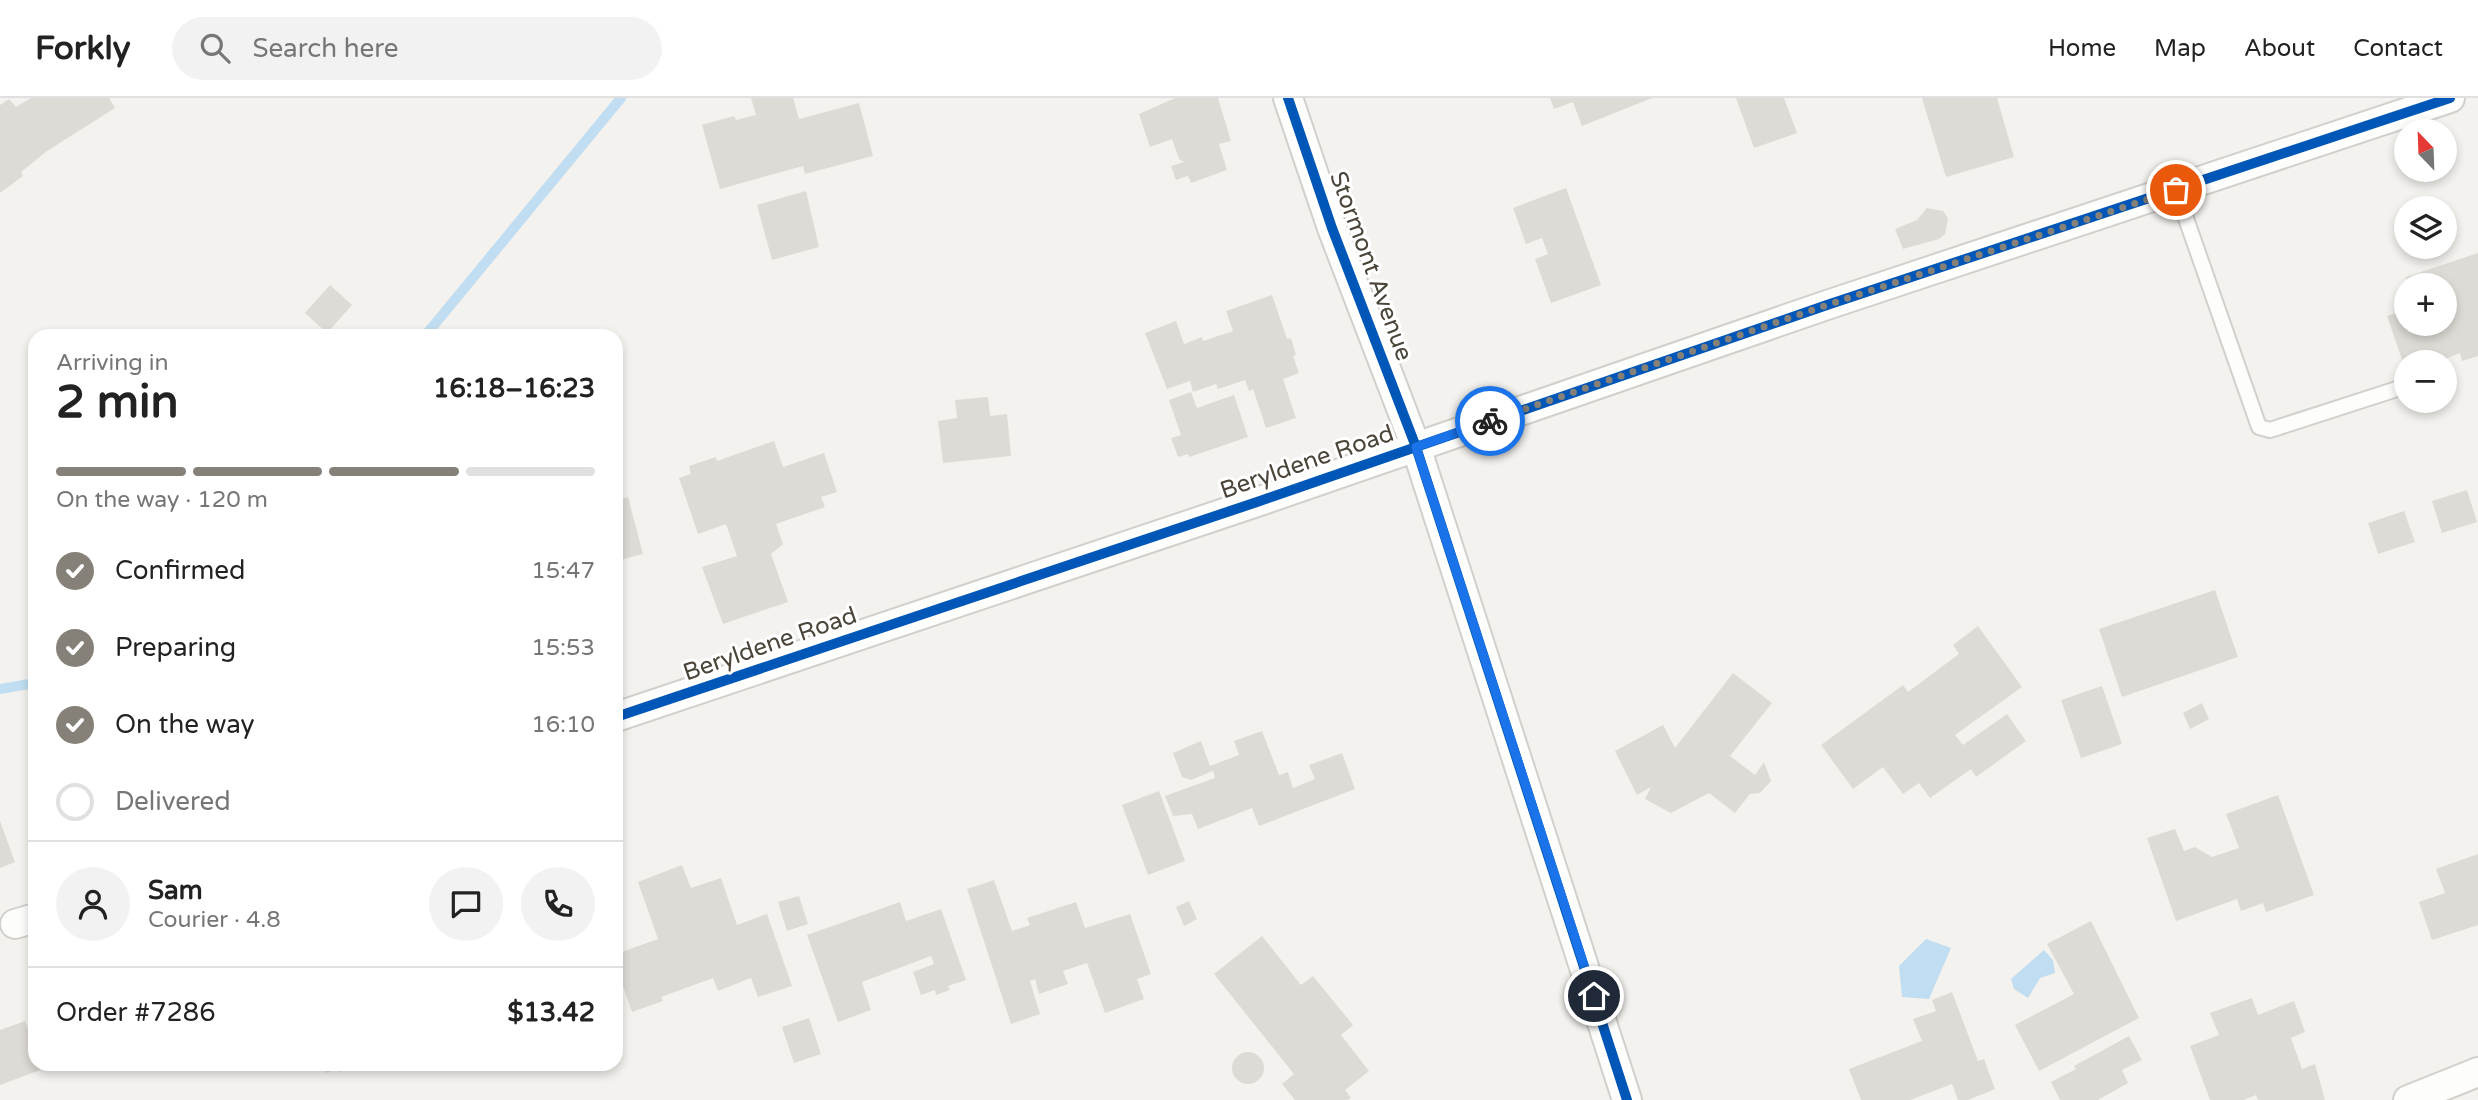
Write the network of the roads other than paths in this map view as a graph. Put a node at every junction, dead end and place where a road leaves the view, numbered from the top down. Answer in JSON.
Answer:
{"nodes":[{"id":1,"x":1288,"y":98,"type":"edge"},
{"id":2,"x":2450,"y":98,"type":"edge"},
{"id":3,"x":2176,"y":190,"type":"junction"},
{"id":4,"x":2394,"y":390,"type":"edge"},
{"id":5,"x":1416,"y":447,"type":"junction"},
{"id":6,"x":623,"y":716,"type":"edge"},
{"id":7,"x":2478,"y":1072,"type":"edge"},
{"id":8,"x":1627,"y":1100,"type":"edge"},
{"id":9,"x":2408,"y":1100,"type":"edge"}],
"edges":[{"from":1,"to":5,"type":"street","name":"Stormont Avenue"},
{"from":2,"to":3,"type":"street","name":"Beryldene Road"},
{"from":3,"to":4,"type":"lane"},
{"from":3,"to":5,"type":"street","name":"Beryldene Road"},
{"from":5,"to":6,"type":"street","name":"Beryldene Road"},
{"from":5,"to":8,"type":"street","name":"Stormont Avenue"},
{"from":7,"to":9,"type":"street"}]}
